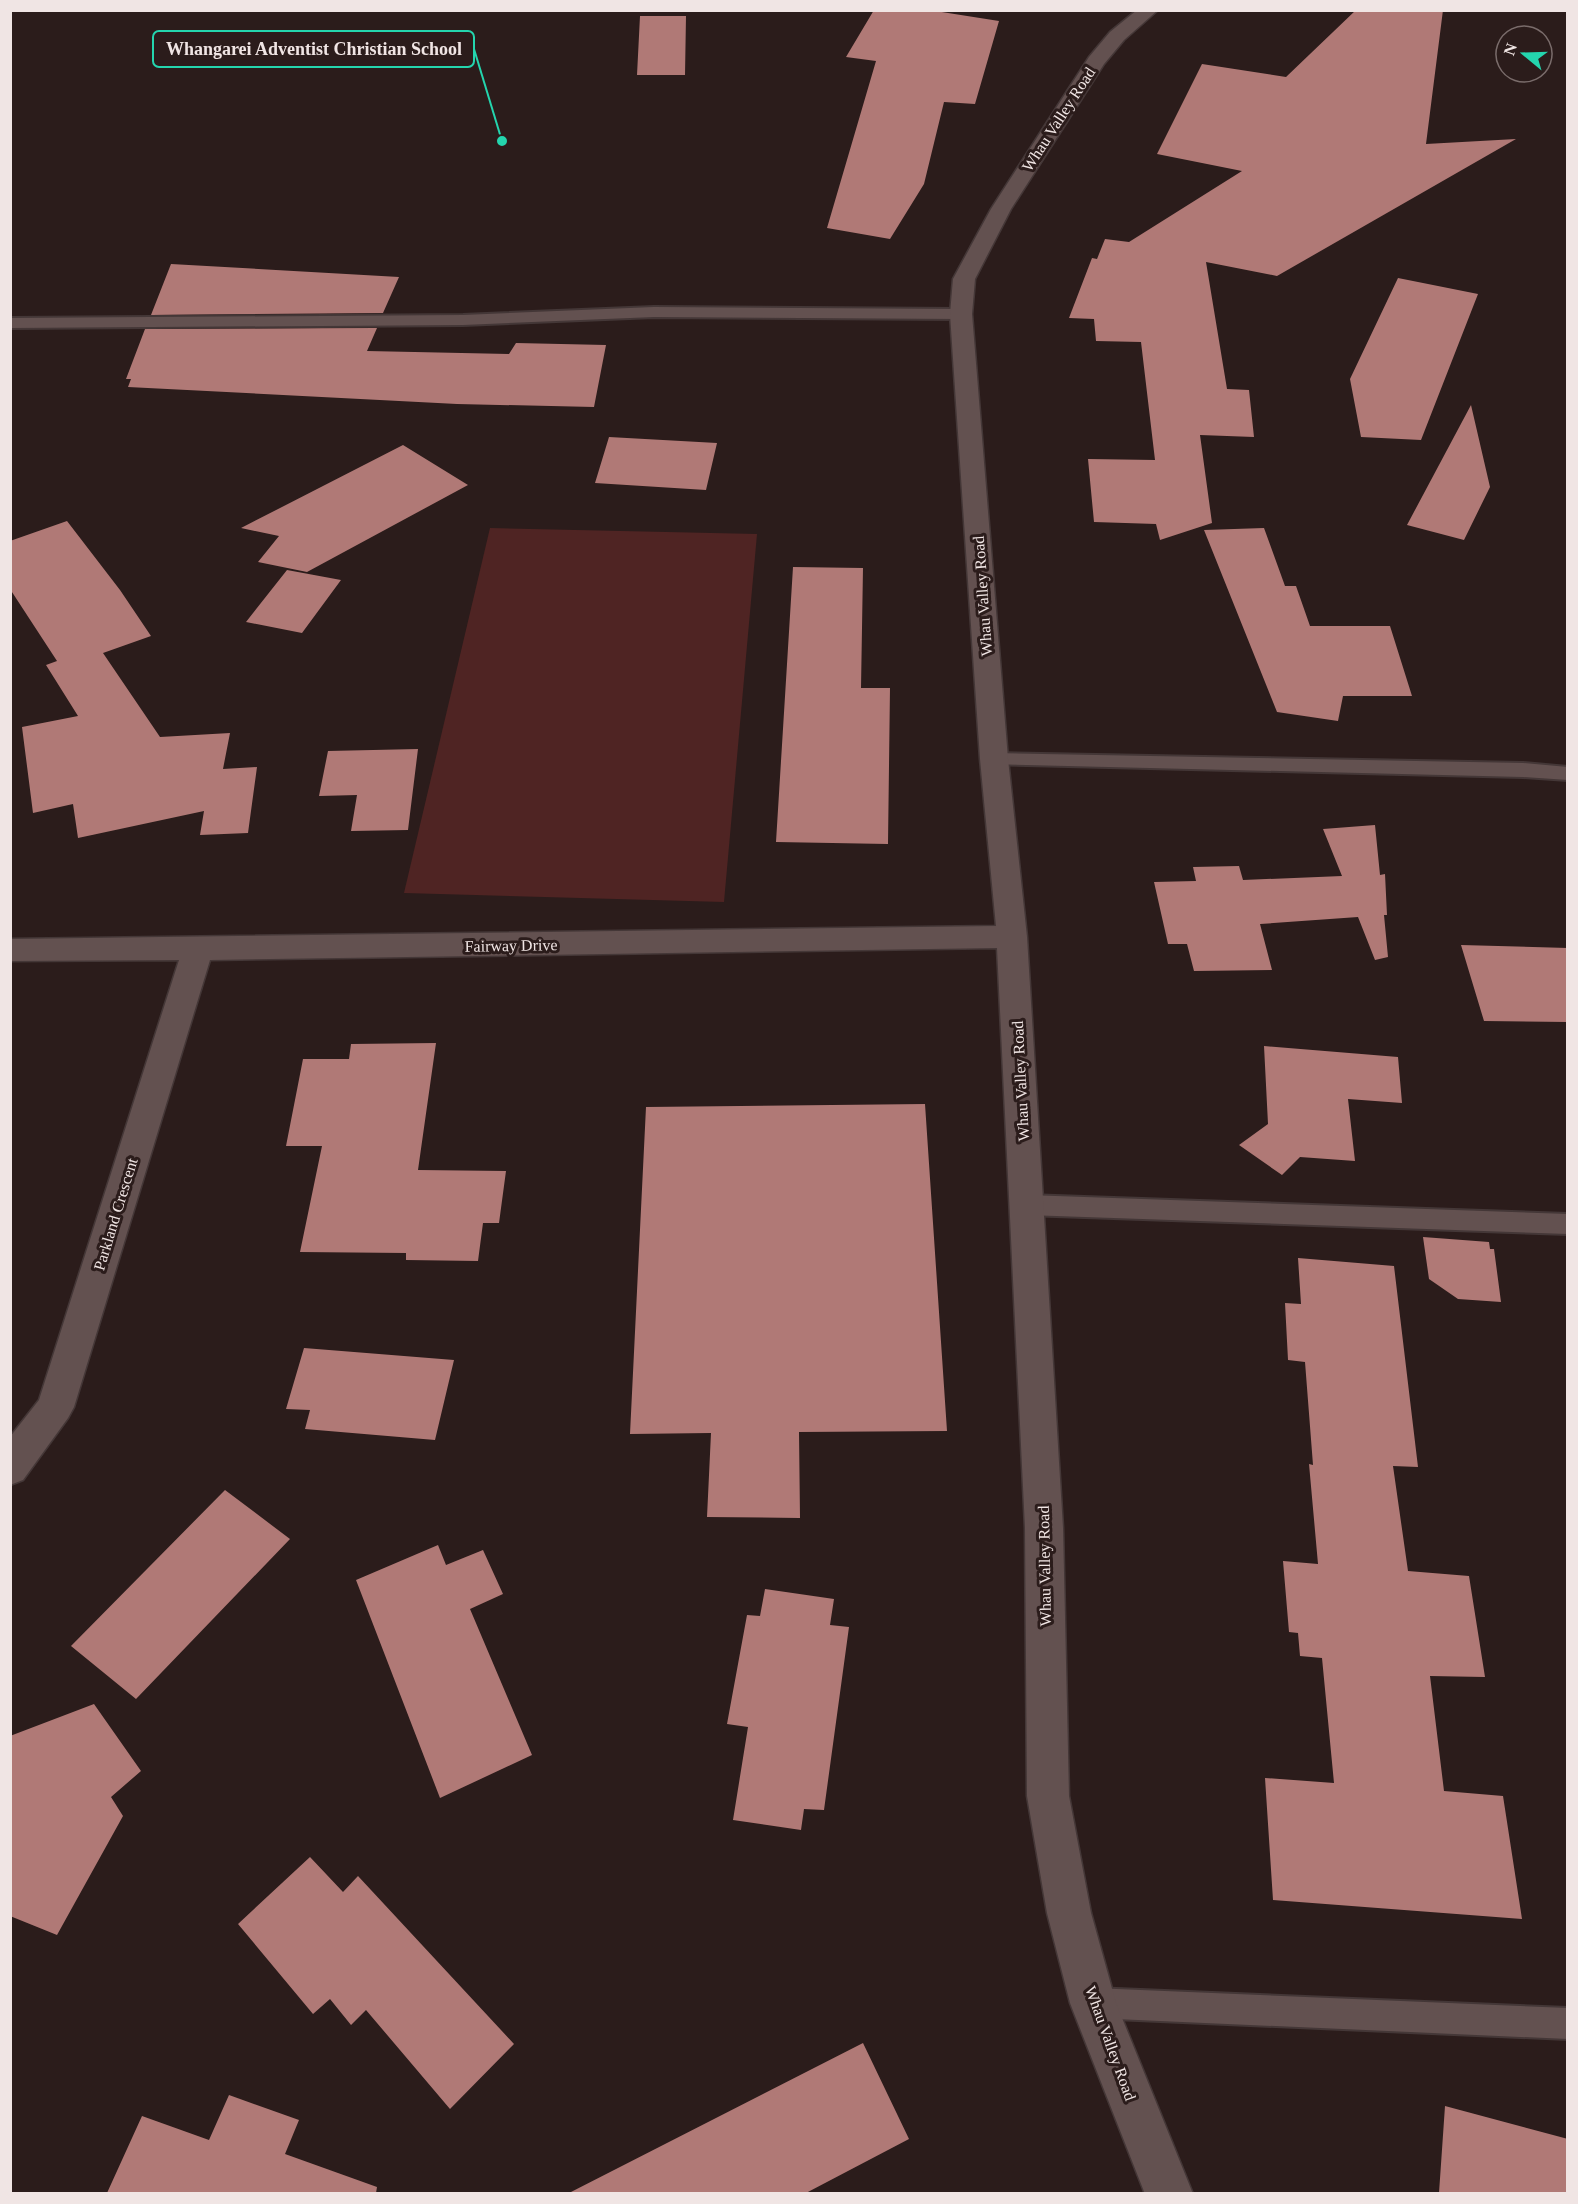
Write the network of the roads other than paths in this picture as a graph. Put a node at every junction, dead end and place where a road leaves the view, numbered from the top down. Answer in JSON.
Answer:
{"nodes":[{"id":1,"x":1149,"y":10,"type":"edge"},
{"id":2,"x":962,"y":314,"type":"junction"},
{"id":3,"x":10,"y":323,"type":"edge"},
{"id":4,"x":994,"y":759,"type":"junction"},
{"id":5,"x":1568,"y":774,"type":"edge"},
{"id":6,"x":1012,"y":937,"type":"junction"},
{"id":7,"x":198,"y":949,"type":"junction"},
{"id":8,"x":10,"y":950,"type":"edge"},
{"id":9,"x":1027,"y":1205,"type":"junction"},
{"id":10,"x":1568,"y":1224,"type":"edge"},
{"id":11,"x":10,"y":1468,"type":"edge"},
{"id":12,"x":1093,"y":2003,"type":"junction"},
{"id":13,"x":1568,"y":2024,"type":"edge"},
{"id":14,"x":1169,"y":2193,"type":"edge"}],
"edges":[{"from":1,"to":2,"type":"street","name":"Whau Valley Road"},
{"from":2,"to":3,"type":"lane"},
{"from":2,"to":4,"type":"street","name":"Whau Valley Road"},
{"from":4,"to":5,"type":"lane"},
{"from":4,"to":6,"type":"street","name":"Whau Valley Road"},
{"from":6,"to":7,"type":"street","name":"Fairway Drive"},
{"from":6,"to":9,"type":"street","name":"Whau Valley Road"},
{"from":7,"to":8,"type":"street","name":"Fairway Drive"},
{"from":7,"to":11,"type":"street","name":"Parkland Crescent"},
{"from":9,"to":10,"type":"lane"},
{"from":9,"to":12,"type":"street","name":"Whau Valley Road"},
{"from":12,"to":13,"type":"lane"},
{"from":12,"to":14,"type":"street","name":"Whau Valley Road"}]}
